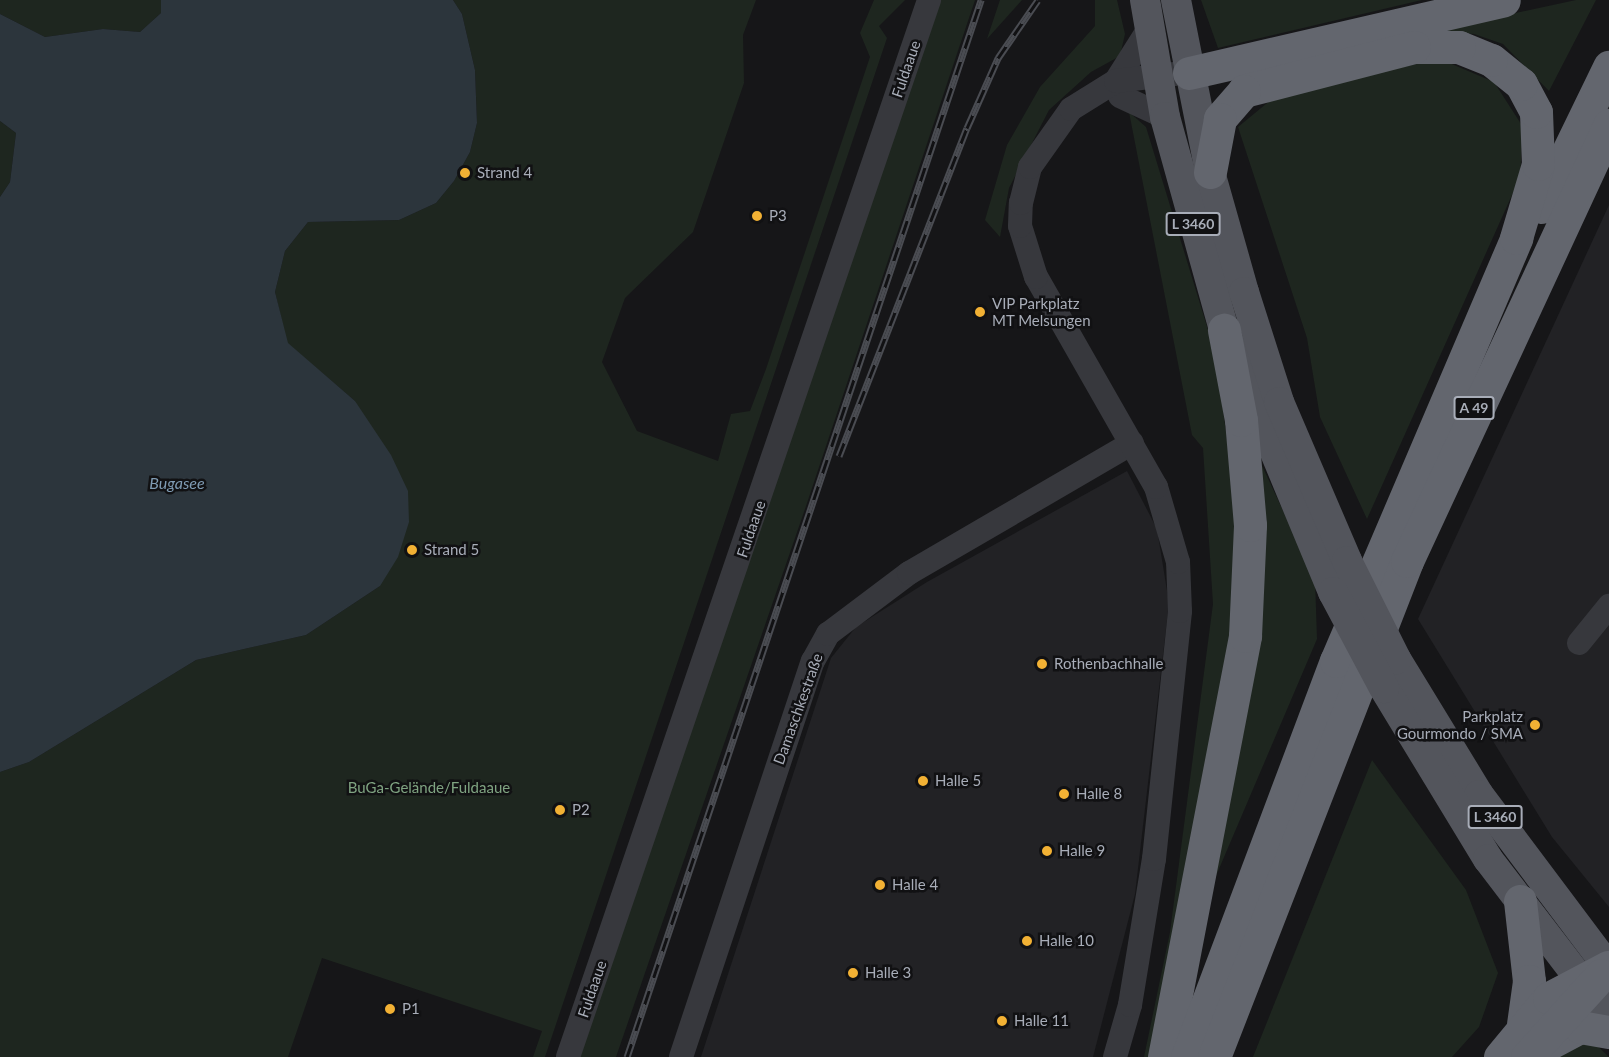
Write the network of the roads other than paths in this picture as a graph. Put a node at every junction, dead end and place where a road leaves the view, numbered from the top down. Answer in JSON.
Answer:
{"nodes":[{"id":1,"x":929,"y":0,"type":"edge"},
{"id":2,"x":1176,"y":0,"type":"edge"},
{"id":3,"x":1504,"y":0,"type":"edge"},
{"id":4,"x":1147,"y":13,"type":"edge"},
{"id":5,"x":1609,"y":67,"type":"edge"},
{"id":6,"x":1169,"y":77,"type":"junction"},
{"id":7,"x":1118,"y":89,"type":"junction"},
{"id":8,"x":1165,"y":117,"type":"junction"},
{"id":9,"x":1609,"y":124,"type":"edge"},
{"id":10,"x":1210,"y":172,"type":"junction"},
{"id":11,"x":1224,"y":330,"type":"junction"},
{"id":12,"x":1477,"y":338,"type":"junction"},
{"id":13,"x":1131,"y":443,"type":"junction"},
{"id":14,"x":1609,"y":606,"type":"edge"},
{"id":15,"x":1579,"y":643,"type":"dead end"},
{"id":16,"x":1520,"y":901,"type":"junction"},
{"id":17,"x":1596,"y":976,"type":"edge"},
{"id":18,"x":1243,"y":977,"type":"junction"},
{"id":19,"x":1609,"y":1017,"type":"edge"},
{"id":20,"x":1609,"y":1032,"type":"edge"},
{"id":21,"x":1519,"y":1048,"type":"edge"},
{"id":22,"x":568,"y":1057,"type":"edge"},
{"id":23,"x":681,"y":1057,"type":"edge"},
{"id":24,"x":1115,"y":1057,"type":"edge"},
{"id":25,"x":1164,"y":1057,"type":"edge"},
{"id":26,"x":1187,"y":1057,"type":"edge"},
{"id":27,"x":1214,"y":1057,"type":"edge"},
{"id":28,"x":1223,"y":1057,"type":"edge"}],
"edges":[{"from":1,"to":22,"type":"street","name":"Fuldaaue"},
{"from":2,"to":6,"type":"main road","number":"L 3460"},
{"from":3,"to":6,"type":"highway"},
{"from":4,"to":6,"type":"main road","number":"L 3460"},
{"from":4,"to":7,"type":"street"},
{"from":5,"to":12,"type":"highway","number":"A 49"},
{"from":6,"to":7,"type":"street"},
{"from":6,"to":8,"type":"main road","number":"L 3460"},
{"from":6,"to":10,"type":"main road","number":"L 3460"},
{"from":7,"to":8,"type":"street"},
{"from":7,"to":13,"type":"street"},
{"from":8,"to":11,"type":"main road","number":"L 3460"},
{"from":9,"to":18,"type":"highway","number":"A 49"},
{"from":10,"to":12,"type":"highway"},
{"from":10,"to":17,"type":"main road","number":"L 3460","bridge":true},
{"from":11,"to":16,"type":"main road","number":"L 3460","bridge":true},
{"from":11,"to":25,"type":"highway"},
{"from":12,"to":26,"type":"highway","number":"A 49"},
{"from":13,"to":23,"type":"street","name":"Damaschkestraße"},
{"from":13,"to":24,"type":"street"},
{"from":14,"to":15,"type":"street"},
{"from":16,"to":17,"type":"main road","number":"L 3460"},
{"from":16,"to":21,"type":"highway"},
{"from":17,"to":19,"type":"main road","number":"L 3460"},
{"from":17,"to":21,"type":"highway"},
{"from":18,"to":27,"type":"highway","number":"A 49"},
{"from":18,"to":28,"type":"highway"},
{"from":20,"to":21,"type":"highway"}]}
